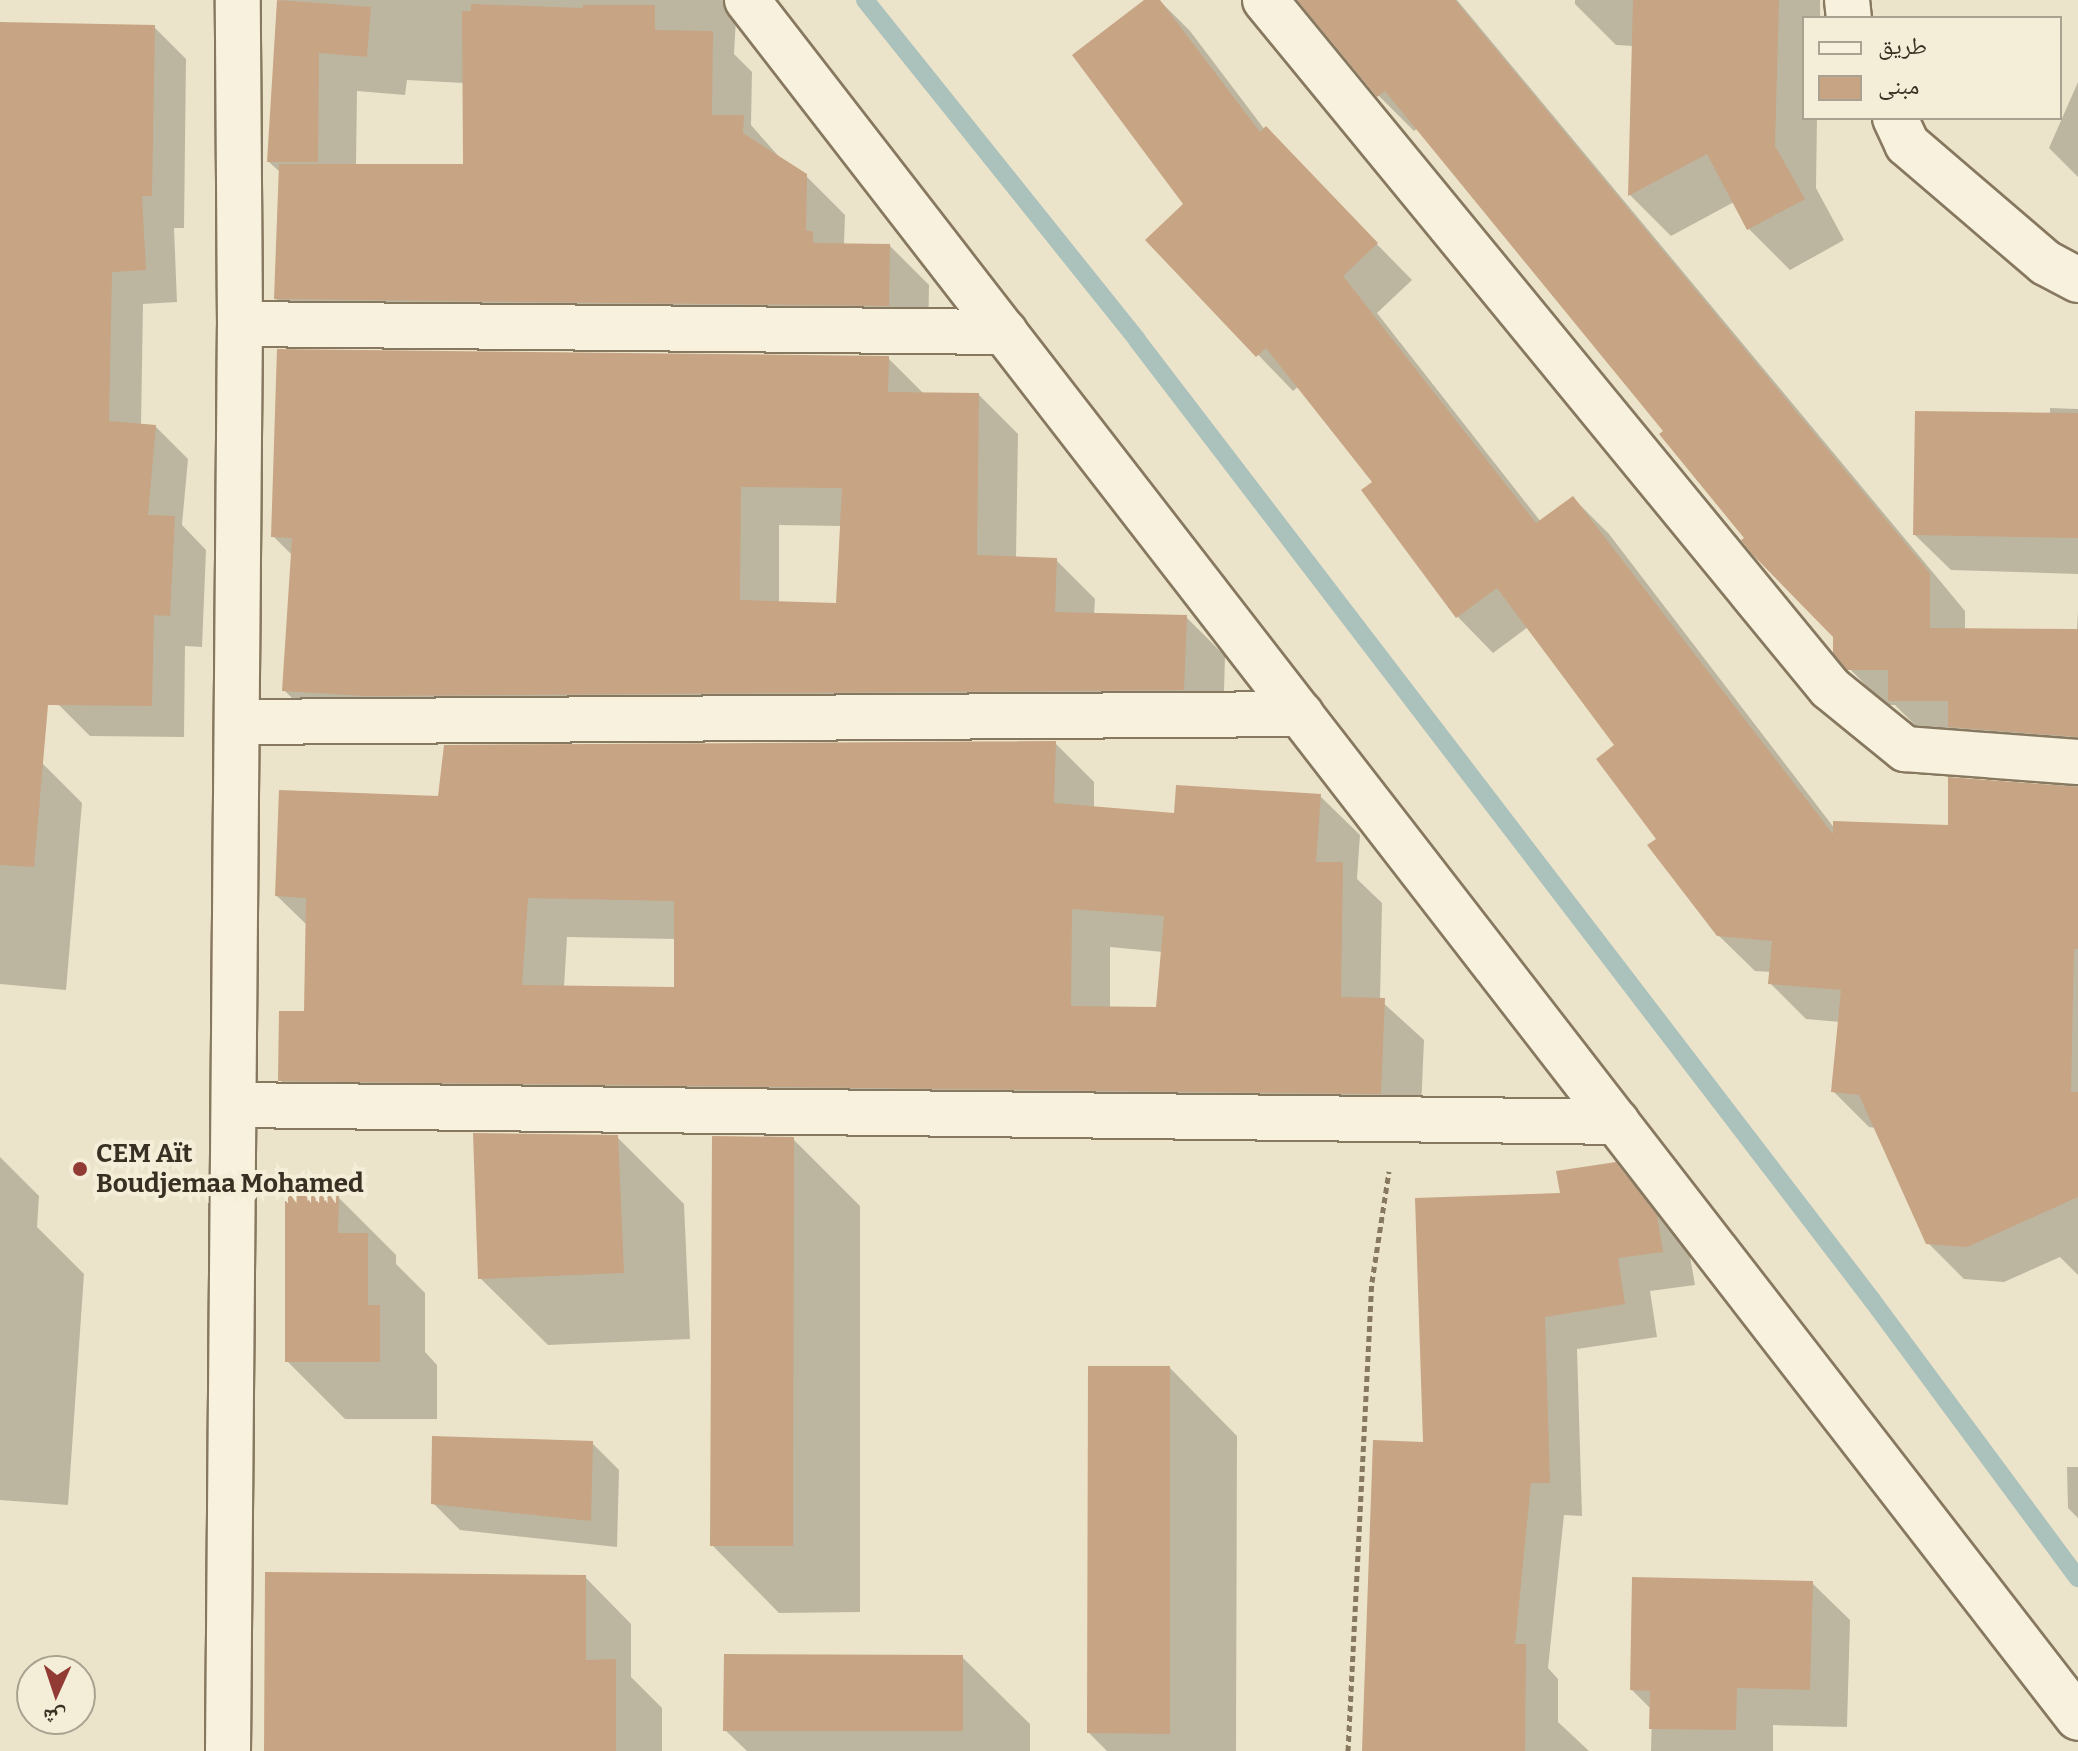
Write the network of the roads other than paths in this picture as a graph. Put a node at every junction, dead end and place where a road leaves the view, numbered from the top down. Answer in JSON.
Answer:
{"nodes":[{"id":1,"x":238,"y":0,"type":"edge"},
{"id":2,"x":747,"y":0,"type":"edge"},
{"id":3,"x":1265,"y":0,"type":"edge"},
{"id":4,"x":1896,"y":120,"type":"edge"},
{"id":5,"x":2078,"y":280,"type":"edge"},
{"id":6,"x":240,"y":324,"type":"junction"},
{"id":7,"x":1005,"y":332,"type":"junction"},
{"id":8,"x":1301,"y":714,"type":"junction"},
{"id":9,"x":237,"y":722,"type":"junction"},
{"id":10,"x":2078,"y":762,"type":"edge"},
{"id":11,"x":234,"y":1105,"type":"junction"},
{"id":12,"x":1617,"y":1122,"type":"junction"},
{"id":13,"x":2078,"y":1718,"type":"edge"},
{"id":14,"x":228,"y":1751,"type":"edge"}],
"edges":[{"from":1,"to":6,"type":"street"},
{"from":2,"to":7,"type":"street"},
{"from":3,"to":10,"type":"street"},
{"from":4,"to":5,"type":"street"},
{"from":6,"to":7,"type":"street"},
{"from":6,"to":9,"type":"street"},
{"from":7,"to":8,"type":"street"},
{"from":8,"to":9,"type":"street"},
{"from":8,"to":12,"type":"street"},
{"from":9,"to":11,"type":"street"},
{"from":11,"to":12,"type":"street"},
{"from":11,"to":14,"type":"street"},
{"from":12,"to":13,"type":"street"}]}
